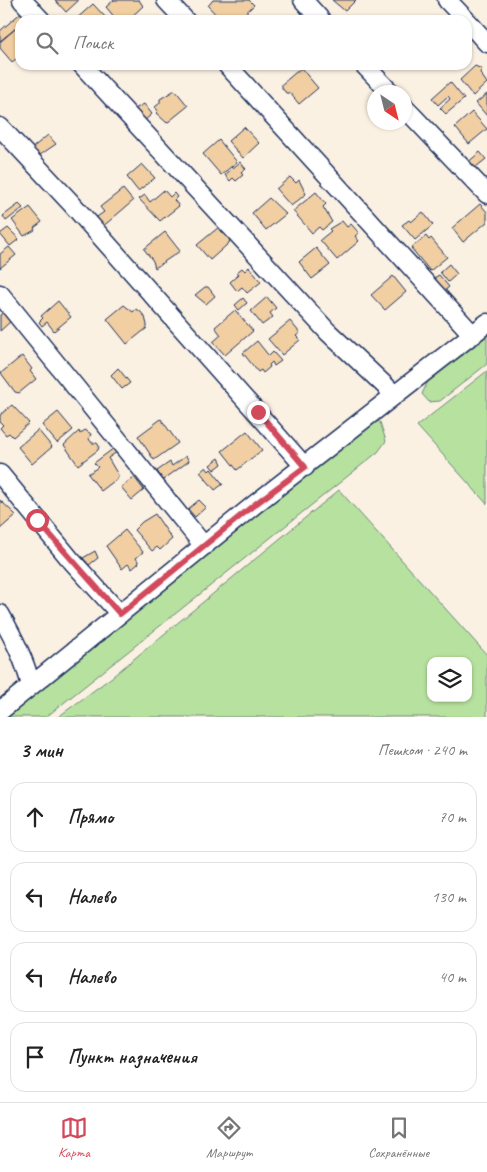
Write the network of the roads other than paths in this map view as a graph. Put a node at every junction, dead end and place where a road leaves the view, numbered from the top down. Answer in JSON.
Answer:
{"nodes":[{"id":1,"x":22,"y":0,"type":"edge"},
{"id":2,"x":166,"y":0,"type":"edge"},
{"id":3,"x":303,"y":0,"type":"edge"},
{"id":4,"x":447,"y":0,"type":"edge"},
{"id":5,"x":36,"y":15,"type":"edge"},
{"id":6,"x":180,"y":15,"type":"edge"},
{"id":7,"x":316,"y":15,"type":"edge"},
{"id":8,"x":461,"y":15,"type":"edge"},
{"id":9,"x":472,"y":27,"type":"edge"},
{"id":10,"x":487,"y":43,"type":"edge"},
{"id":11,"x":87,"y":70,"type":"edge"},
{"id":12,"x":232,"y":70,"type":"edge"},
{"id":13,"x":369,"y":70,"type":"edge"},
{"id":14,"x":383,"y":85,"type":"edge"},
{"id":15,"x":412,"y":115,"type":"edge"},
{"id":16,"x":0,"y":127,"type":"edge"},
{"id":17,"x":487,"y":194,"type":"edge"},
{"id":18,"x":0,"y":294,"type":"edge"},
{"id":19,"x":487,"y":323,"type":"edge"},
{"id":20,"x":473,"y":335,"type":"junction"},
{"id":21,"x":394,"y":394,"type":"junction"},
{"id":22,"x":305,"y":467,"type":"junction"},
{"id":23,"x":0,"y":474,"type":"edge"},
{"id":24,"x":204,"y":546,"type":"junction"},
{"id":25,"x":0,"y":614,"type":"edge"},
{"id":26,"x":120,"y":614,"type":"junction"},
{"id":27,"x":31,"y":686,"type":"junction"},
{"id":28,"x":0,"y":711,"type":"edge"}],
"edges":[{"from":1,"to":5,"type":"street"},
{"from":2,"to":6,"type":"street"},
{"from":3,"to":7,"type":"street"},
{"from":4,"to":8,"type":"street"},
{"from":9,"to":10,"type":"street"},
{"from":11,"to":21,"type":"street"},
{"from":12,"to":20,"type":"street"},
{"from":13,"to":14,"type":"street"},
{"from":15,"to":17,"type":"street"},
{"from":16,"to":22,"type":"street"},
{"from":18,"to":24,"type":"street"},
{"from":19,"to":20,"type":"street"},
{"from":20,"to":21,"type":"street"},
{"from":21,"to":22,"type":"street"},
{"from":22,"to":24,"type":"street"},
{"from":23,"to":26,"type":"street"},
{"from":24,"to":26,"type":"street"},
{"from":25,"to":27,"type":"street"},
{"from":26,"to":27,"type":"street"},
{"from":27,"to":28,"type":"street"}]}
